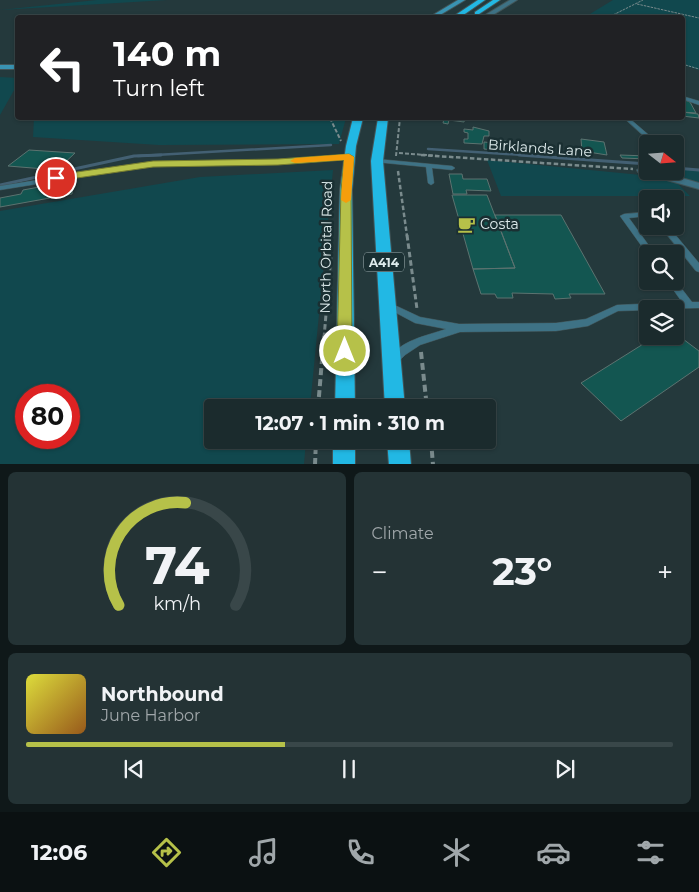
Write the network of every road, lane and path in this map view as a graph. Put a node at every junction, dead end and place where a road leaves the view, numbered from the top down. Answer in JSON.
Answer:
{"nodes":[{"id":1,"x":462,"y":0,"type":"edge"},
{"id":2,"x":482,"y":0,"type":"edge"},
{"id":3,"x":497,"y":0,"type":"edge"},
{"id":4,"x":514,"y":0,"type":"edge"},
{"id":5,"x":643,"y":0,"type":"edge"},
{"id":6,"x":637,"y":4,"type":"junction"},
{"id":7,"x":435,"y":15,"type":"edge"},
{"id":8,"x":459,"y":15,"type":"edge"},
{"id":9,"x":474,"y":15,"type":"edge"},
{"id":10,"x":488,"y":15,"type":"edge"},
{"id":11,"x":613,"y":15,"type":"edge"},
{"id":12,"x":699,"y":18,"type":"edge"},
{"id":13,"x":685,"y":65,"type":"edge"},
{"id":14,"x":0,"y":67,"type":"edge"},
{"id":15,"x":15,"y":67,"type":"edge"},
{"id":16,"x":699,"y":69,"type":"edge"},
{"id":17,"x":685,"y":98,"type":"edge"},
{"id":18,"x":699,"y":103,"type":"edge"},
{"id":19,"x":331,"y":120,"type":"edge"},
{"id":20,"x":357,"y":120,"type":"edge"},
{"id":21,"x":383,"y":120,"type":"edge"},
{"id":22,"x":400,"y":120,"type":"edge"},
{"id":23,"x":628,"y":120,"type":"edge"},
{"id":24,"x":646,"y":135,"type":"edge"},
{"id":25,"x":396,"y":153,"type":"junction"},
{"id":26,"x":343,"y":157,"type":"junction"},
{"id":27,"x":377,"y":161,"type":"junction"},
{"id":28,"x":397,"y":163,"type":"junction"},
{"id":29,"x":429,"y":166,"type":"junction"},
{"id":30,"x":452,"y":168,"type":"dead end"},
{"id":31,"x":639,"y":170,"type":"edge"},
{"id":32,"x":678,"y":180,"type":"edge"},
{"id":33,"x":432,"y":183,"type":"dead end"},
{"id":34,"x":699,"y":186,"type":"edge"},
{"id":35,"x":0,"y":188,"type":"edge"},
{"id":36,"x":639,"y":215,"type":"edge"},
{"id":37,"x":671,"y":235,"type":"edge"},
{"id":38,"x":644,"y":245,"type":"edge"},
{"id":39,"x":331,"y":253,"type":"dead end"},
{"id":40,"x":699,"y":270,"type":"edge"},
{"id":41,"x":680,"y":290,"type":"edge"},
{"id":42,"x":386,"y":304,"type":"junction"},
{"id":43,"x":694,"y":305,"type":"edge"},
{"id":44,"x":418,"y":320,"type":"junction"},
{"id":45,"x":459,"y":328,"type":"junction"},
{"id":46,"x":420,"y":339,"type":"junction"},
{"id":47,"x":391,"y":362,"type":"junction"},
{"id":48,"x":319,"y":399,"type":"edge"},
{"id":49,"x":345,"y":399,"type":"edge"},
{"id":50,"x":394,"y":399,"type":"edge"},
{"id":51,"x":426,"y":399,"type":"edge"},
{"id":52,"x":316,"y":449,"type":"edge"},
{"id":53,"x":344,"y":449,"type":"edge"},
{"id":54,"x":399,"y":449,"type":"edge"},
{"id":55,"x":432,"y":449,"type":"edge"},
{"id":56,"x":315,"y":464,"type":"edge"},
{"id":57,"x":344,"y":464,"type":"edge"},
{"id":58,"x":400,"y":464,"type":"edge"},
{"id":59,"x":433,"y":464,"type":"edge"}],
"edges":[{"from":1,"to":7,"type":"main road"},
{"from":2,"to":8,"type":"highway"},
{"from":3,"to":9,"type":"highway"},
{"from":4,"to":10,"type":"street"},
{"from":5,"to":6,"type":"path"},
{"from":6,"to":11,"type":"path"},
{"from":6,"to":12,"type":"path"},
{"from":13,"to":16,"type":"path"},
{"from":14,"to":15,"type":"main road"},
{"from":17,"to":18,"type":"lane"},
{"from":19,"to":26,"type":"path"},
{"from":20,"to":26,"type":"highway","name":"North Orbital Road","number":"A414"},
{"from":21,"to":27,"type":"highway","number":"A414"},
{"from":22,"to":25,"type":"path"},
{"from":23,"to":24,"type":"lane"},
{"from":25,"to":28,"type":"path"},
{"from":25,"to":31,"type":"path","name":"Birklands Lane"},
{"from":26,"to":35,"type":"lane"},
{"from":26,"to":49,"type":"highway","name":"North Orbital Road","number":"A414"},
{"from":27,"to":28,"type":"lane"},
{"from":27,"to":42,"type":"highway","number":"A414"},
{"from":28,"to":29,"type":"lane"},
{"from":28,"to":44,"type":"path"},
{"from":29,"to":30,"type":"lane"},
{"from":29,"to":33,"type":"lane"},
{"from":32,"to":34,"type":"street"},
{"from":36,"to":38,"type":"lane"},
{"from":37,"to":40,"type":"lane"},
{"from":39,"to":48,"type":"path"},
{"from":41,"to":43,"type":"lane"},
{"from":42,"to":44,"type":"lane"},
{"from":42,"to":47,"type":"highway","number":"A414"},
{"from":43,"to":45,"type":"lane"},
{"from":44,"to":45,"type":"lane"},
{"from":45,"to":46,"type":"lane"},
{"from":46,"to":47,"type":"lane"},
{"from":46,"to":51,"type":"path"},
{"from":47,"to":50,"type":"highway","number":"A414"},
{"from":52,"to":56,"type":"path"},
{"from":53,"to":57,"type":"highway"},
{"from":54,"to":58,"type":"highway"},
{"from":55,"to":59,"type":"path"}]}
